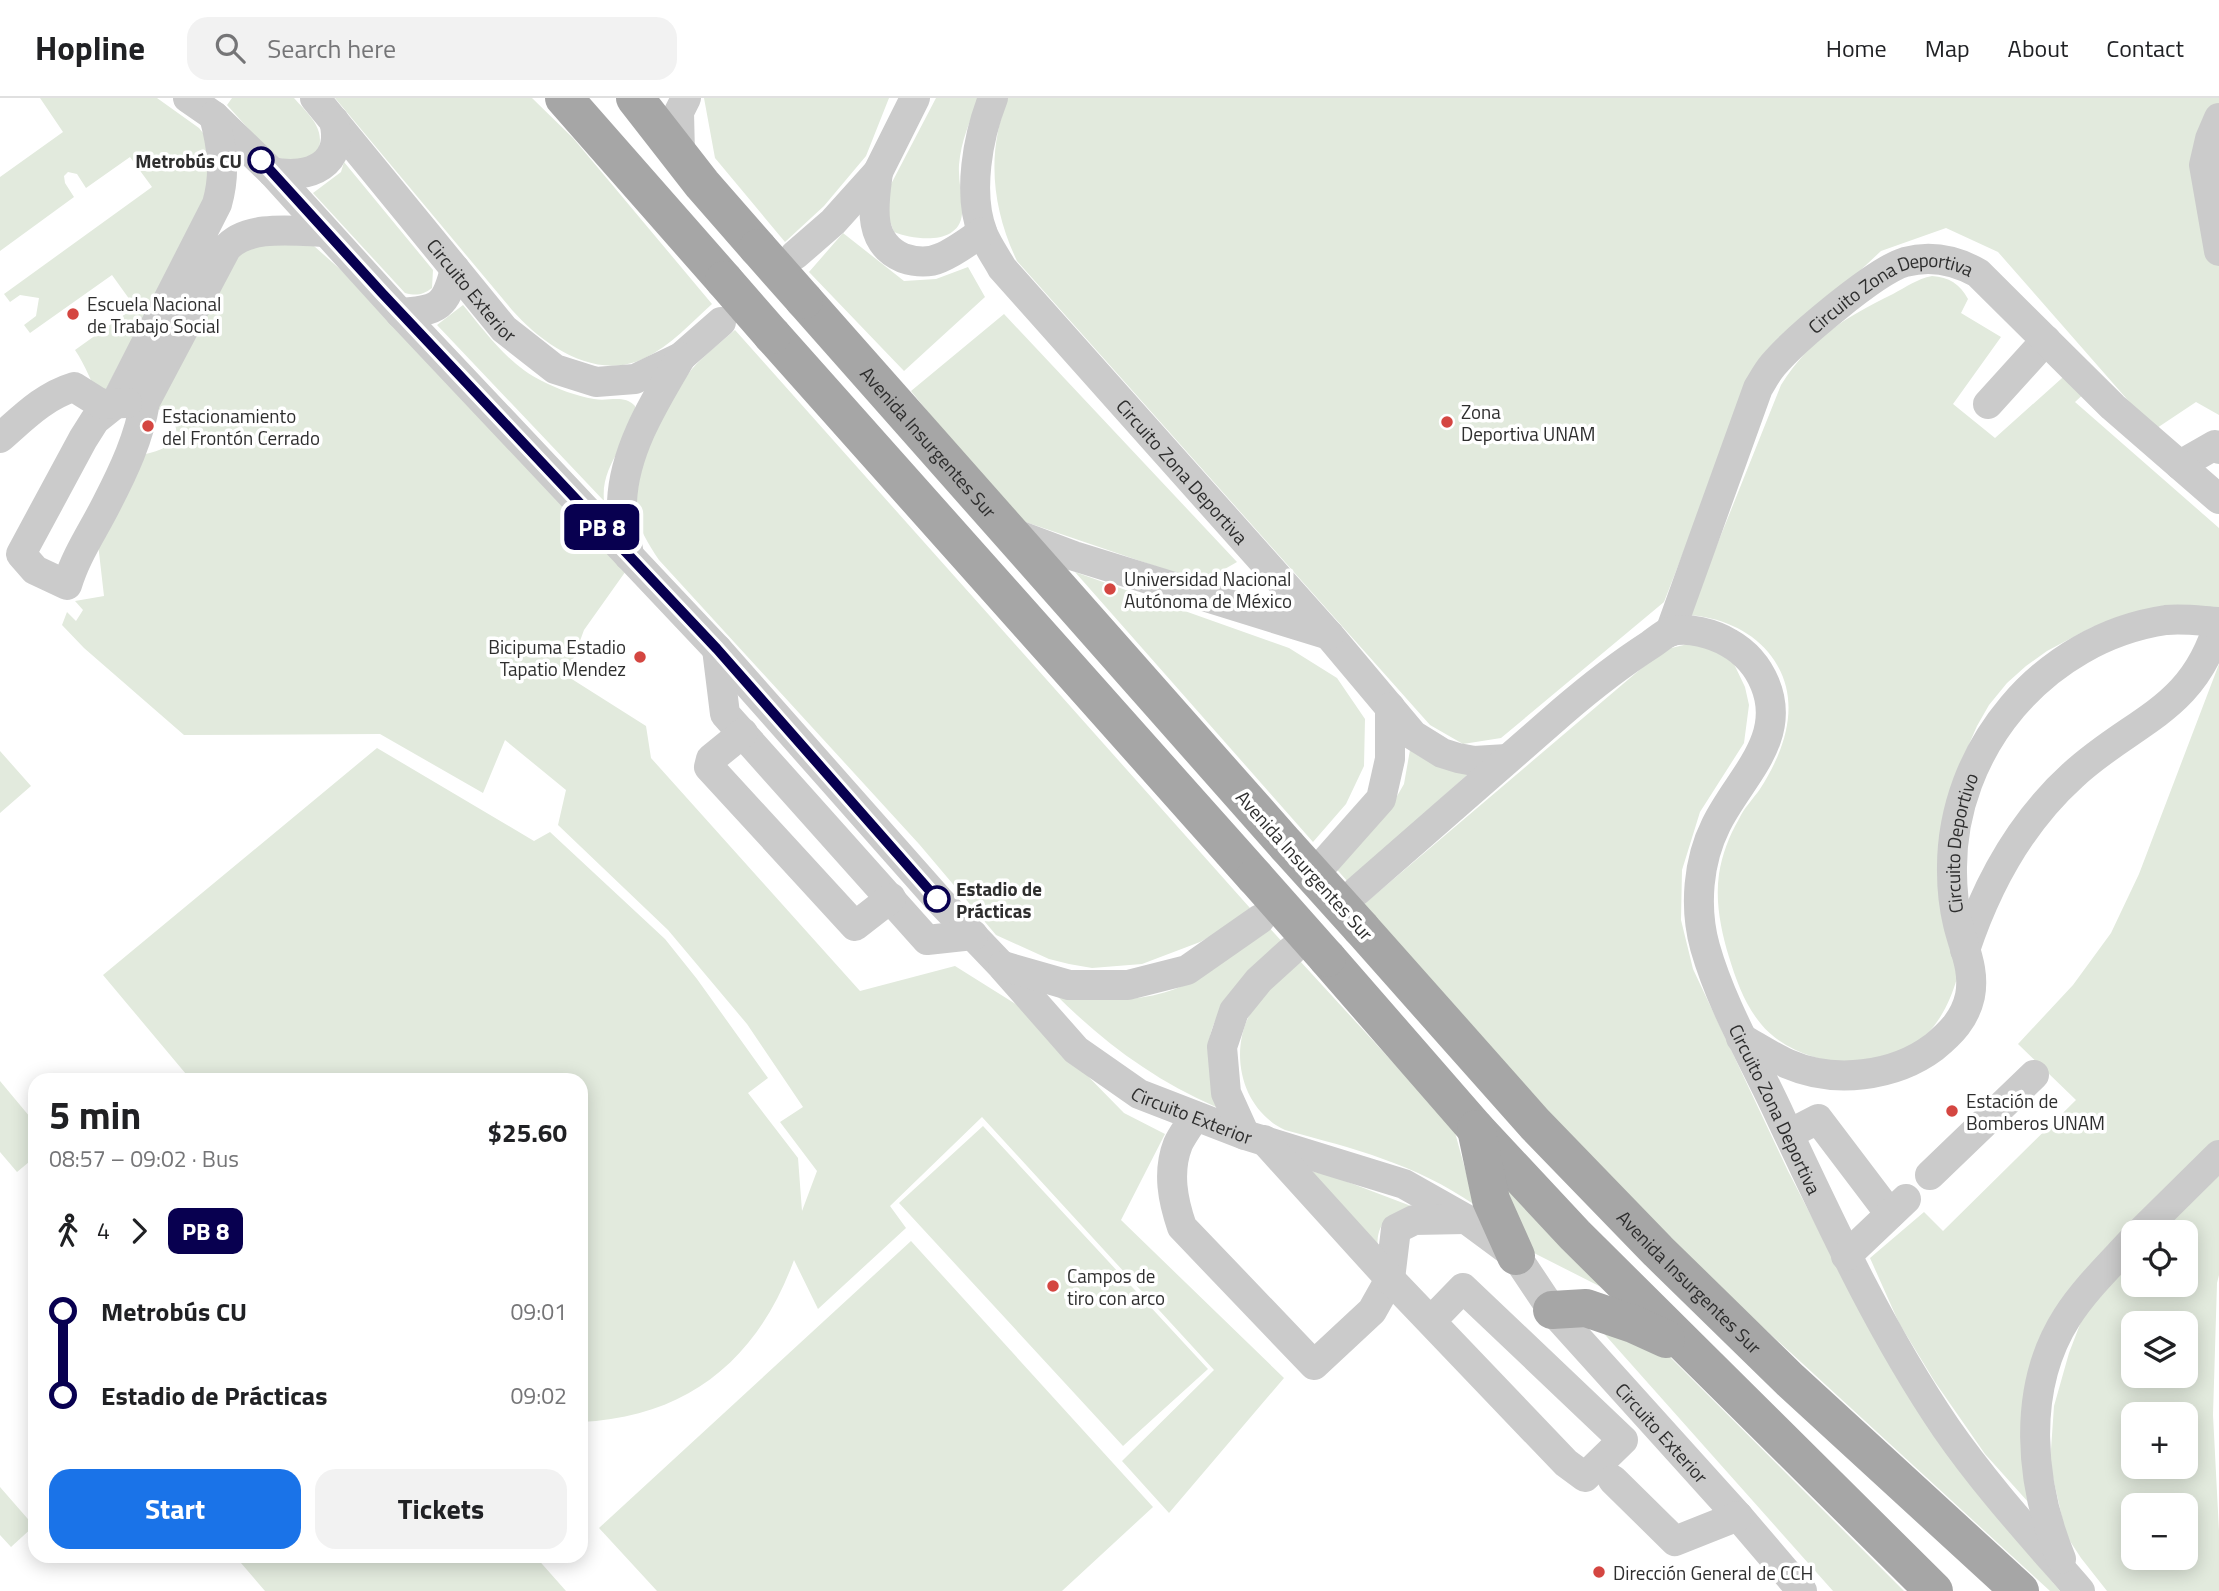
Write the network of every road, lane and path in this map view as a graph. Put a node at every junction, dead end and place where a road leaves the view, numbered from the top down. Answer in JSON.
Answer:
{"nodes":[{"id":1,"x":188,"y":98,"type":"edge"},
{"id":2,"x":315,"y":98,"type":"edge"},
{"id":3,"x":635,"y":98,"type":"edge"},
{"id":4,"x":686,"y":98,"type":"edge"},
{"id":5,"x":915,"y":98,"type":"edge"},
{"id":6,"x":993,"y":98,"type":"edge"},
{"id":7,"x":565,"y":99,"type":"edge"},
{"id":8,"x":214,"y":116,"type":"junction"},
{"id":9,"x":2219,"y":118,"type":"edge"},
{"id":10,"x":334,"y":121,"type":"junction"},
{"id":11,"x":680,"y":153,"type":"junction"},
{"id":12,"x":272,"y":172,"type":"junction"},
{"id":13,"x":878,"y":172,"type":"junction"},
{"id":14,"x":217,"y":204,"type":"junction"},
{"id":15,"x":325,"y":232,"type":"junction"},
{"id":16,"x":982,"y":232,"type":"junction"},
{"id":17,"x":249,"y":233,"type":"junction"},
{"id":18,"x":2219,"y":251,"type":"edge"},
{"id":19,"x":795,"y":255,"type":"dead end"},
{"id":20,"x":455,"y":269,"type":"junction"},
{"id":21,"x":400,"y":313,"type":"junction"},
{"id":22,"x":721,"y":322,"type":"dead end"},
{"id":23,"x":2046,"y":341,"type":"junction"},
{"id":24,"x":681,"y":357,"type":"junction"},
{"id":25,"x":145,"y":402,"type":"junction"},
{"id":26,"x":115,"y":404,"type":"junction"},
{"id":27,"x":1988,"y":404,"type":"dead end"},
{"id":28,"x":0,"y":438,"type":"edge"},
{"id":29,"x":2219,"y":449,"type":"edge"},
{"id":30,"x":2180,"y":465,"type":"junction"},
{"id":31,"x":2219,"y":499,"type":"edge"},
{"id":32,"x":1009,"y":532,"type":"junction"},
{"id":33,"x":629,"y":556,"type":"junction"},
{"id":34,"x":2219,"y":622,"type":"edge"},
{"id":35,"x":1670,"y":632,"type":"junction"},
{"id":36,"x":1329,"y":635,"type":"junction"},
{"id":37,"x":717,"y":649,"type":"junction"},
{"id":38,"x":1390,"y":708,"type":"junction"},
{"id":39,"x":743,"y":733,"type":"junction"},
{"id":40,"x":1507,"y":759,"type":"junction"},
{"id":41,"x":1326,"y":861,"type":"dead end"},
{"id":42,"x":891,"y":898,"type":"junction"},
{"id":43,"x":1359,"y":909,"type":"junction"},
{"id":44,"x":1259,"y":919,"type":"dead end"},
{"id":45,"x":973,"y":935,"type":"junction"},
{"id":46,"x":1965,"y":950,"type":"junction"},
{"id":47,"x":1309,"y":955,"type":"junction"},
{"id":48,"x":1002,"y":966,"type":"junction"},
{"id":49,"x":1741,"y":1038,"type":"junction"},
{"id":50,"x":2034,"y":1075,"type":"dead end"},
{"id":51,"x":1195,"y":1116,"type":"junction"},
{"id":52,"x":1476,"y":1129,"type":"junction"},
{"id":53,"x":1789,"y":1134,"type":"junction"},
{"id":54,"x":1254,"y":1137,"type":"junction"},
{"id":55,"x":2219,"y":1155,"type":"edge"},
{"id":56,"x":1930,"y":1175,"type":"dead end"},
{"id":57,"x":1466,"y":1219,"type":"junction"},
{"id":58,"x":2153,"y":1220,"type":"edge"},
{"id":59,"x":2121,"y":1253,"type":"edge"},
{"id":60,"x":1516,"y":1256,"type":"junction"},
{"id":61,"x":1846,"y":1256,"type":"junction"},
{"id":62,"x":1390,"y":1279,"type":"junction"},
{"id":63,"x":1552,"y":1310,"type":"junction"},
{"id":64,"x":1431,"y":1321,"type":"junction"},
{"id":65,"x":1686,"y":1348,"type":"junction"},
{"id":66,"x":1613,"y":1480,"type":"dead end"},
{"id":67,"x":1743,"y":1522,"type":"junction"},
{"id":68,"x":2074,"y":1585,"type":"edge"},
{"id":69,"x":1792,"y":1588,"type":"edge"},
{"id":70,"x":1934,"y":1591,"type":"edge"},
{"id":71,"x":2020,"y":1591,"type":"edge"}],
"edges":[{"from":1,"to":8,"type":"street","name":"Circuito Exterior"},
{"from":2,"to":10,"type":"street","name":"Circuito Exterior"},
{"from":3,"to":11,"type":"main road","name":"Avenida Insurgentes Sur"},
{"from":4,"to":11,"type":"street"},
{"from":5,"to":13,"type":"street"},
{"from":6,"to":16,"type":"street","name":"Circuito Zona Deportiva"},
{"from":7,"to":47,"type":"main road","bridge":true},
{"from":8,"to":12,"type":"street","name":"Circuito Exterior"},
{"from":8,"to":14,"type":"street"},
{"from":9,"to":18,"type":"street"},
{"from":10,"to":12,"type":"street"},
{"from":10,"to":20,"type":"street","name":"Circuito Exterior"},
{"from":11,"to":32,"type":"main road","name":"Avenida Insurgentes Sur","bridge":true},
{"from":12,"to":15,"type":"street","name":"Circuito Exterior"},
{"from":13,"to":16,"type":"street"},
{"from":13,"to":19,"type":"street"},
{"from":14,"to":17,"type":"street"},
{"from":14,"to":26,"type":"street"},
{"from":15,"to":17,"type":"street"},
{"from":15,"to":21,"type":"street","name":"Circuito Exterior"},
{"from":16,"to":36,"type":"street","name":"Circuito Zona Deportiva"},
{"from":17,"to":25,"type":"street"},
{"from":20,"to":21,"type":"street"},
{"from":20,"to":24,"type":"street","name":"Circuito Exterior"},
{"from":21,"to":33,"type":"street","name":"Circuito Exterior"},
{"from":22,"to":24,"type":"street","name":"Circuito Exterior"},
{"from":23,"to":27,"type":"street"},
{"from":23,"to":30,"type":"street","name":"Circuito Zona Deportiva"},
{"from":23,"to":35,"type":"street","name":"Circuito Zona Deportiva"},
{"from":24,"to":33,"type":"street","name":"Circuito Exterior"},
{"from":25,"to":26,"type":"street"},
{"from":25,"to":26,"type":"street"},
{"from":26,"to":28,"type":"street"},
{"from":29,"to":30,"type":"street"},
{"from":30,"to":31,"type":"street","name":"Circuito Zona Deportiva"},
{"from":32,"to":36,"type":"street"},
{"from":32,"to":43,"type":"main road","name":"Avenida Insurgentes Sur","bridge":true},
{"from":33,"to":37,"type":"street","name":"Circuito Exterior"},
{"from":34,"to":46,"type":"street"},
{"from":34,"to":46,"type":"street","name":"Circuito Deportivo"},
{"from":35,"to":40,"type":"street"},
{"from":35,"to":49,"type":"street","name":"Circuito Zona Deportiva"},
{"from":36,"to":38,"type":"street","name":"Circuito Zona Deportiva"},
{"from":37,"to":39,"type":"street"},
{"from":37,"to":45,"type":"street","name":"Circuito Exterior"},
{"from":38,"to":40,"type":"street","name":"Circuito Zona Deportiva"},
{"from":38,"to":41,"type":"street"},
{"from":39,"to":42,"type":"street"},
{"from":39,"to":42,"type":"street"},
{"from":40,"to":43,"type":"street"},
{"from":42,"to":45,"type":"street"},
{"from":43,"to":71,"type":"main road","name":"Avenida Insurgentes Sur"},
{"from":44,"to":48,"type":"street"},
{"from":45,"to":48,"type":"street","name":"Circuito Exterior"},
{"from":46,"to":49,"type":"street","name":"Circuito Deportivo"},
{"from":47,"to":52,"type":"main road"},
{"from":47,"to":54,"type":"street"},
{"from":48,"to":51,"type":"street","name":"Circuito Exterior"},
{"from":49,"to":53,"type":"street","name":"Circuito Zona Deportiva"},
{"from":50,"to":56,"type":"street"},
{"from":51,"to":54,"type":"street","name":"Circuito Exterior"},
{"from":51,"to":62,"type":"street"},
{"from":52,"to":60,"type":"main road"},
{"from":52,"to":65,"type":"main road"},
{"from":53,"to":61,"type":"street","name":"Circuito Zona Deportiva"},
{"from":53,"to":61,"type":"street"},
{"from":54,"to":57,"type":"street","name":"Circuito Exterior"},
{"from":54,"to":62,"type":"street"},
{"from":55,"to":58,"type":"street"},
{"from":57,"to":60,"type":"street","name":"Circuito Exterior"},
{"from":57,"to":62,"type":"street"},
{"from":59,"to":68,"type":"street"},
{"from":60,"to":63,"type":"street","name":"Circuito Exterior"},
{"from":61,"to":68,"type":"street","name":"Circuito Zona Deportiva"},
{"from":62,"to":64,"type":"street"},
{"from":63,"to":65,"type":"main road"},
{"from":63,"to":67,"type":"street","name":"Circuito Exterior"},
{"from":64,"to":64,"type":"street"},
{"from":65,"to":70,"type":"main road"},
{"from":66,"to":67,"type":"street"},
{"from":67,"to":69,"type":"street","name":"Circuito Exterior"}]}
